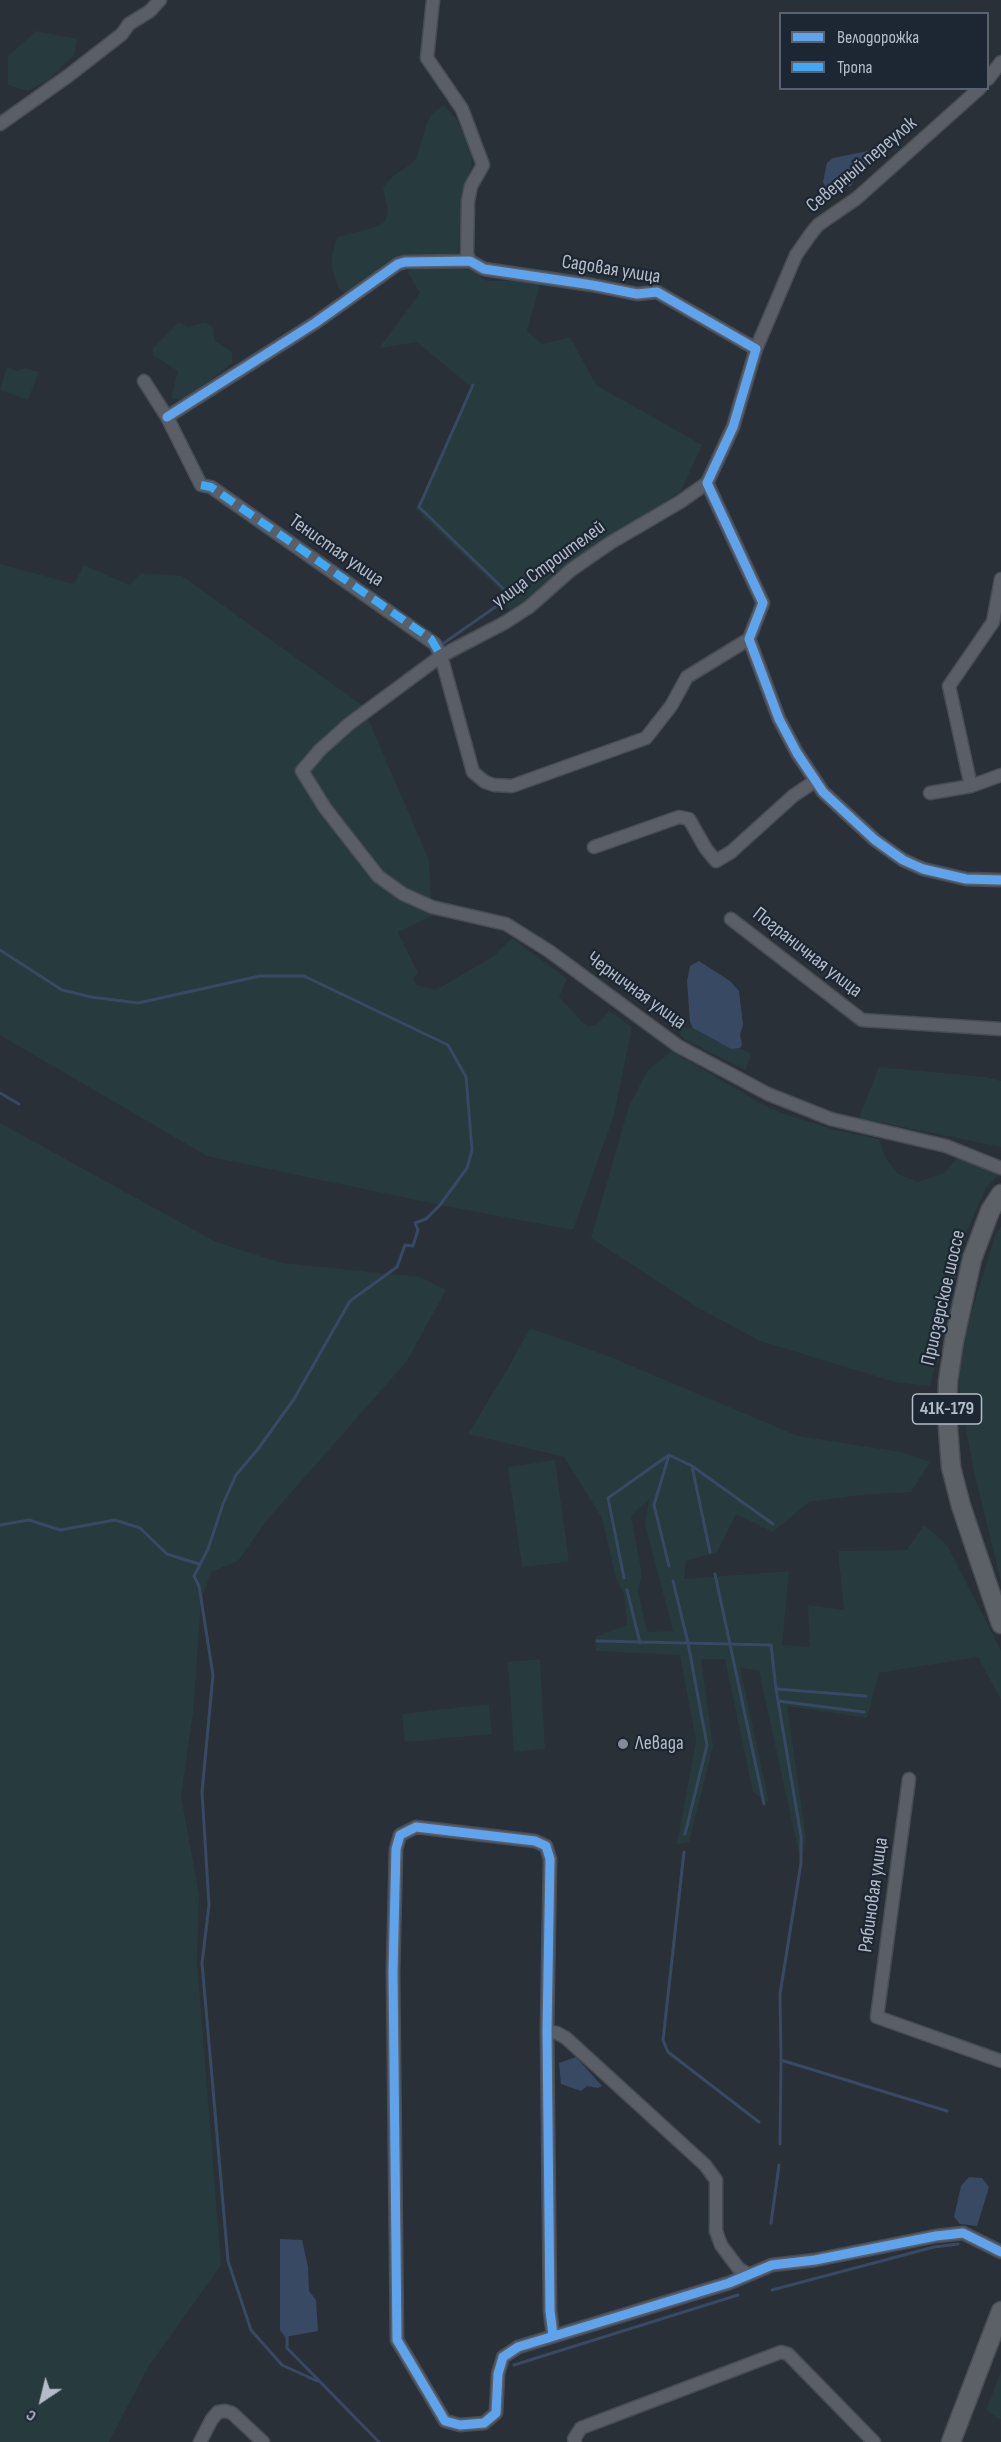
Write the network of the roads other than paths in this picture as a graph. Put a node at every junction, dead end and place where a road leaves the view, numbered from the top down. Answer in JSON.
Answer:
{"nodes":[{"id":1,"x":160,"y":0,"type":"edge"},
{"id":2,"x":433,"y":0,"type":"edge"},
{"id":3,"x":1001,"y":62,"type":"edge"},
{"id":4,"x":989,"y":77,"type":"edge"},
{"id":5,"x":978,"y":90,"type":"edge"},
{"id":6,"x":0,"y":124,"type":"edge"},
{"id":7,"x":470,"y":261,"type":"junction"},
{"id":8,"x":756,"y":349,"type":"junction"},
{"id":9,"x":144,"y":381,"type":"dead end"},
{"id":10,"x":167,"y":417,"type":"junction"},
{"id":11,"x":707,"y":483,"type":"junction"},
{"id":12,"x":1001,"y":579,"type":"edge"},
{"id":13,"x":749,"y":639,"type":"junction"},
{"id":14,"x":441,"y":656,"type":"junction"},
{"id":15,"x":302,"y":771,"type":"joint"},
{"id":16,"x":1001,"y":775,"type":"edge"},
{"id":17,"x":815,"y":781,"type":"junction"},
{"id":18,"x":971,"y":786,"type":"junction"},
{"id":19,"x":930,"y":793,"type":"dead end"},
{"id":20,"x":594,"y":847,"type":"dead end"},
{"id":21,"x":1001,"y":880,"type":"edge"},
{"id":22,"x":731,"y":919,"type":"dead end"},
{"id":23,"x":1001,"y":1029,"type":"edge"},
{"id":24,"x":1001,"y":1167,"type":"edge"},
{"id":25,"x":1001,"y":1194,"type":"edge"},
{"id":26,"x":1001,"y":1624,"type":"edge"},
{"id":27,"x":909,"y":1779,"type":"dead end"},
{"id":28,"x":547,"y":2031,"type":"junction"},
{"id":29,"x":1001,"y":2061,"type":"edge"},
{"id":30,"x":1001,"y":2252,"type":"edge"},
{"id":31,"x":748,"y":2274,"type":"junction"},
{"id":32,"x":1001,"y":2311,"type":"edge"},
{"id":33,"x":553,"y":2335,"type":"junction"},
{"id":34,"x":200,"y":2442,"type":"edge"},
{"id":35,"x":263,"y":2442,"type":"edge"},
{"id":36,"x":575,"y":2442,"type":"edge"},
{"id":37,"x":874,"y":2442,"type":"edge"},
{"id":38,"x":951,"y":2442,"type":"edge"}],
"edges":[{"from":1,"to":6,"type":"street"},
{"from":2,"to":7,"type":"street"},
{"from":3,"to":4,"type":"street"},
{"from":5,"to":8,"type":"street","name":"Северный переулок"},
{"from":7,"to":8,"type":"street","name":"Садовая улица"},
{"from":7,"to":10,"type":"street","name":"Садовая улица"},
{"from":8,"to":11,"type":"street"},
{"from":9,"to":10,"type":"street"},
{"from":10,"to":14,"type":"street","name":"Тенистая улица"},
{"from":11,"to":13,"type":"street"},
{"from":11,"to":14,"type":"street","name":"улица Строителей"},
{"from":12,"to":18,"type":"street"},
{"from":13,"to":14,"type":"street"},
{"from":13,"to":17,"type":"street"},
{"from":14,"to":15,"type":"street","name":"улица Строителей"},
{"from":15,"to":24,"type":"street","name":"Черничная улица"},
{"from":16,"to":18,"type":"street"},
{"from":17,"to":20,"type":"street"},
{"from":17,"to":21,"type":"street"},
{"from":18,"to":19,"type":"street"},
{"from":22,"to":23,"type":"street","name":"Пограничная улица"},
{"from":25,"to":26,"type":"main road","name":"Приозерское шоссе","number":"41К-179"},
{"from":27,"to":29,"type":"street","name":"Рябиновая улица"},
{"from":28,"to":31,"type":"street"},
{"from":28,"to":33,"type":"street"},
{"from":28,"to":33,"type":"street"},
{"from":30,"to":31,"type":"street"},
{"from":31,"to":33,"type":"street"},
{"from":32,"to":38,"type":"main road"},
{"from":34,"to":35,"type":"street"},
{"from":36,"to":37,"type":"street"}]}
